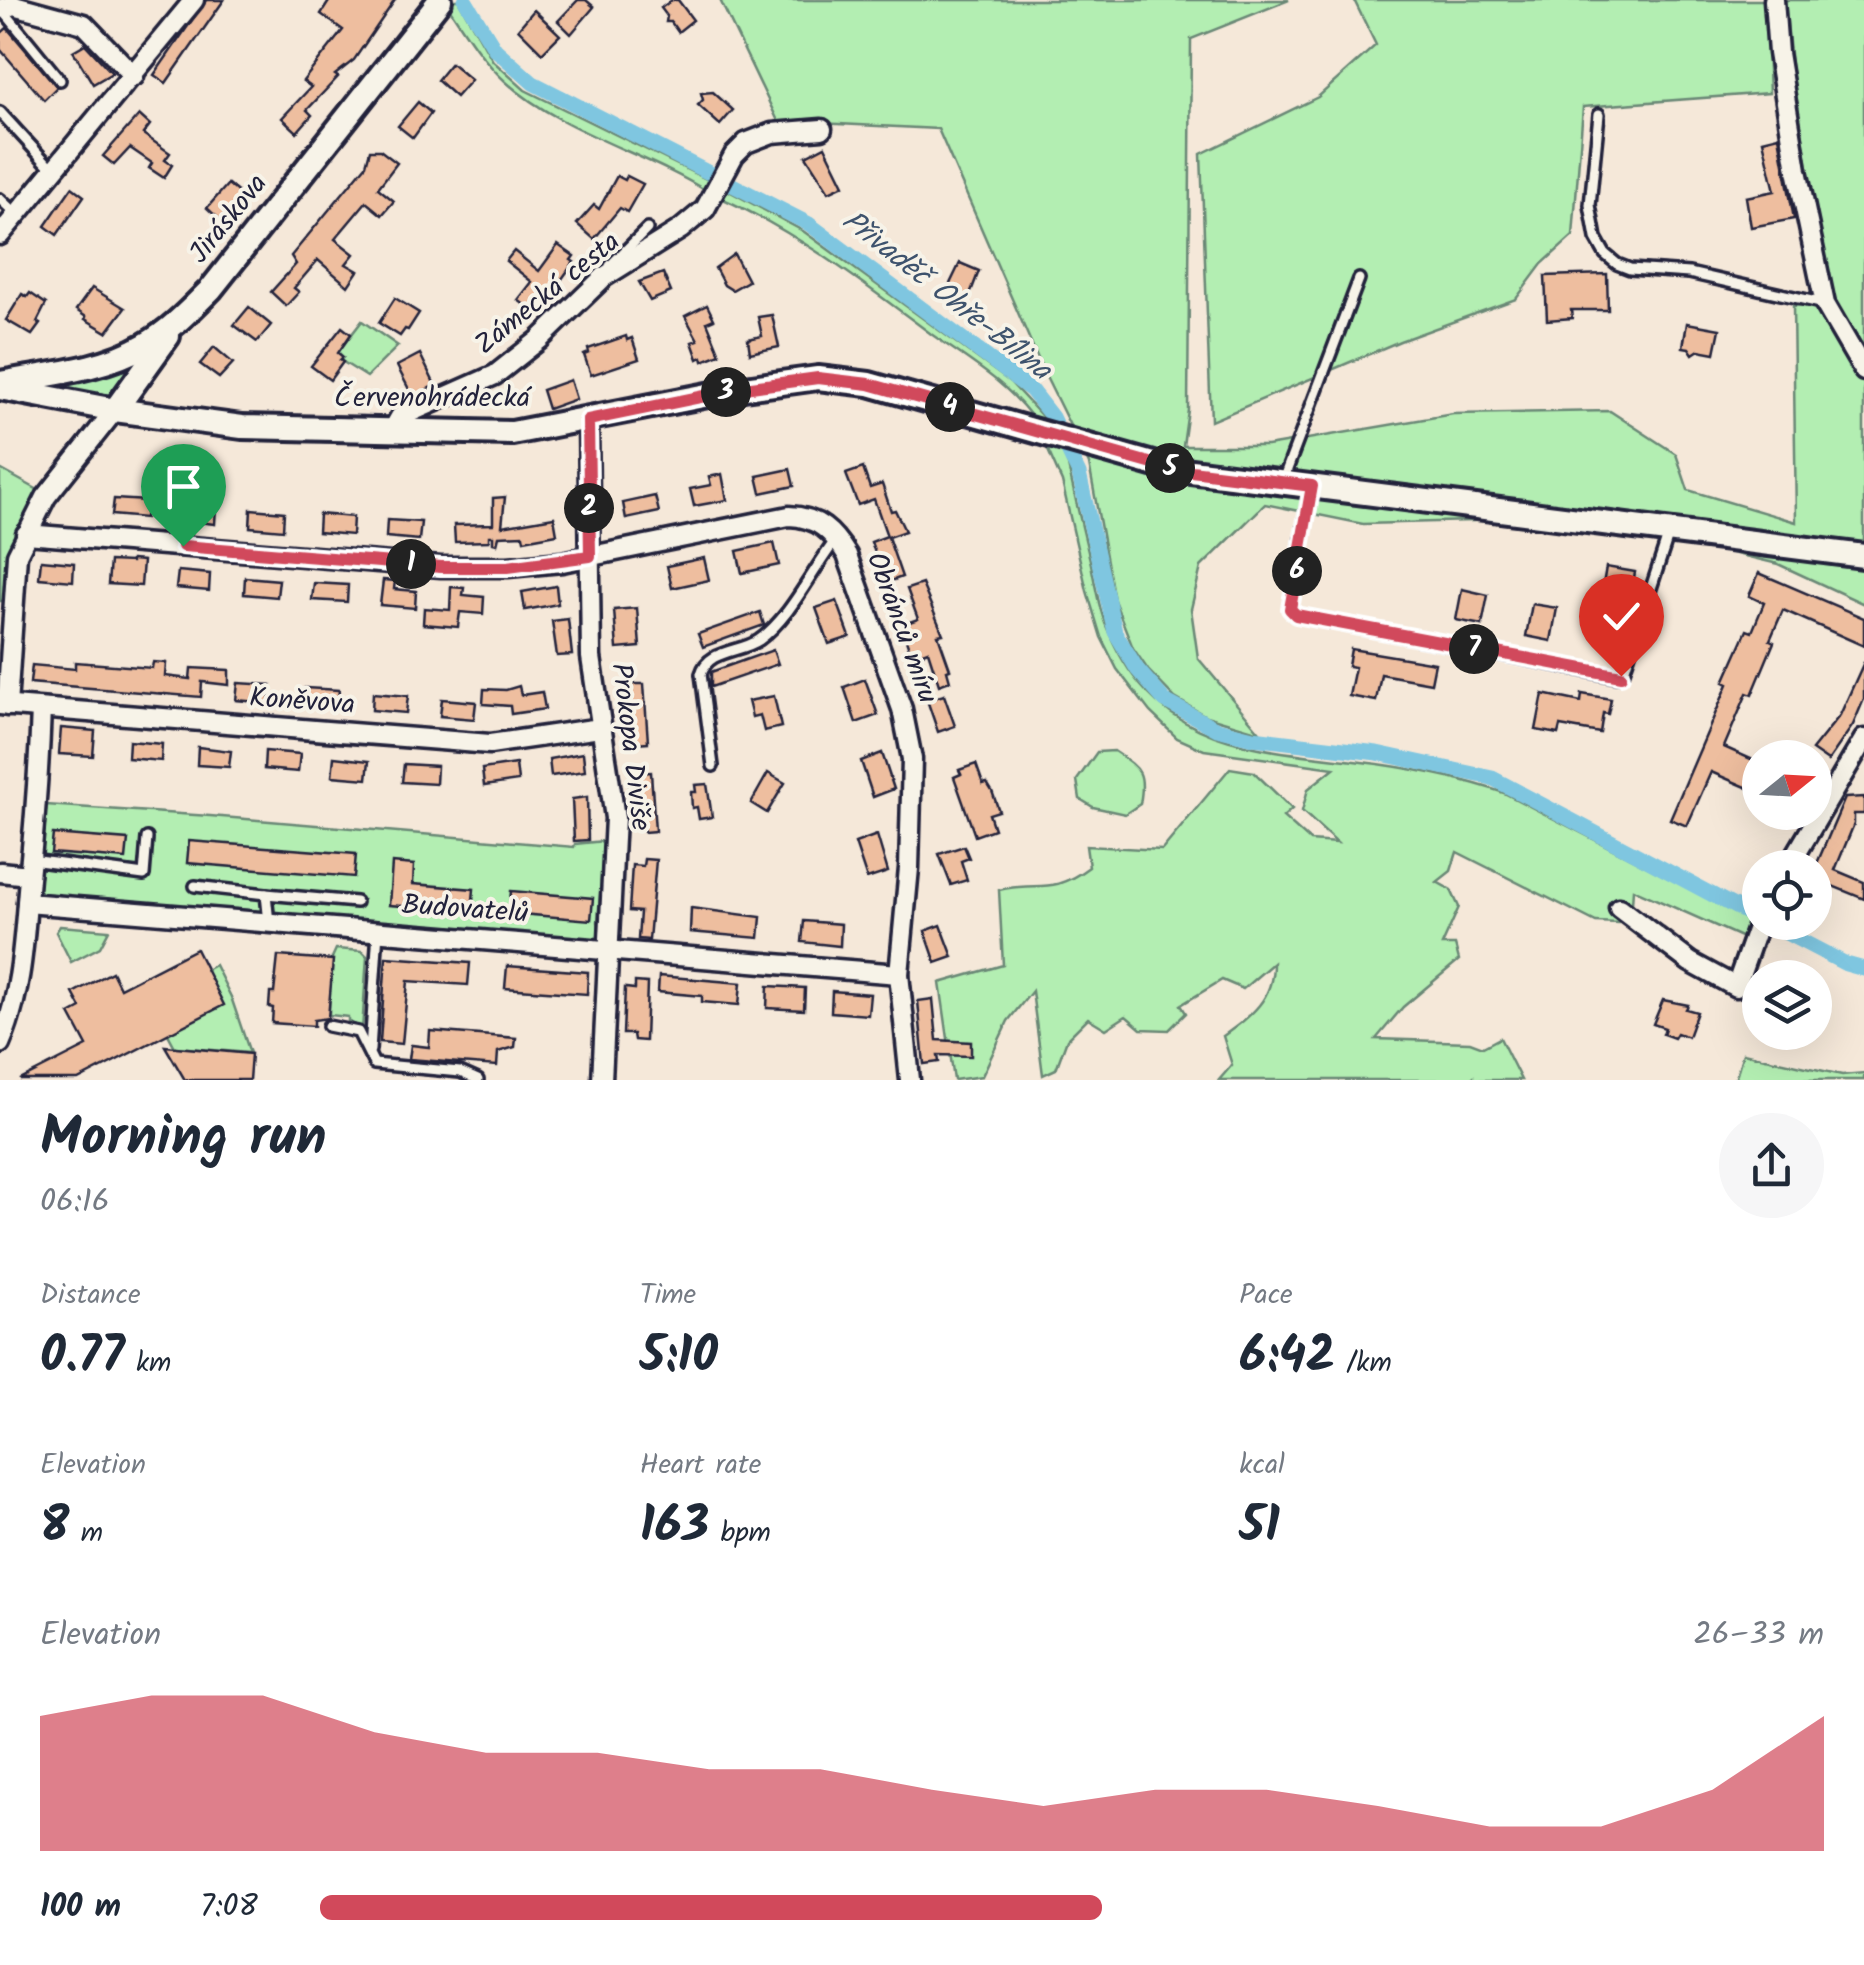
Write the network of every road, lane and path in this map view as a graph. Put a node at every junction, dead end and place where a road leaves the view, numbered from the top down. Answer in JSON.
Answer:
{"nodes":[{"id":1,"x":440,"y":0,"type":"edge"},
{"id":2,"x":1774,"y":0,"type":"edge"},
{"id":3,"x":192,"y":2,"type":"edge"},
{"id":4,"x":1,"y":9,"type":"edge"},
{"id":5,"x":134,"y":76,"type":"junction"},
{"id":6,"x":60,"y":80,"type":"dead end"},
{"id":7,"x":0,"y":112,"type":"edge"},
{"id":8,"x":1599,"y":114,"type":"dead end"},
{"id":9,"x":822,"y":129,"type":"dead end"},
{"id":10,"x":54,"y":171,"type":"junction"},
{"id":11,"x":0,"y":199,"type":"edge"},
{"id":12,"x":16,"y":215,"type":"junction"},
{"id":13,"x":647,"y":229,"type":"dead end"},
{"id":14,"x":0,"y":235,"type":"edge"},
{"id":15,"x":604,"y":277,"type":"junction"},
{"id":16,"x":1359,"y":279,"type":"dead end"},
{"id":17,"x":1825,"y":304,"type":"junction"},
{"id":18,"x":176,"y":324,"type":"junction"},
{"id":19,"x":1864,"y":372,"type":"edge"},
{"id":20,"x":0,"y":386,"type":"edge"},
{"id":21,"x":115,"y":410,"type":"junction"},
{"id":22,"x":588,"y":420,"type":"junction"},
{"id":23,"x":392,"y":430,"type":"junction"},
{"id":24,"x":1282,"y":482,"type":"junction"},
{"id":25,"x":1312,"y":486,"type":"junction"},
{"id":26,"x":1670,"y":530,"type":"junction"},
{"id":27,"x":26,"y":534,"type":"junction"},
{"id":28,"x":837,"y":539,"type":"junction"},
{"id":29,"x":590,"y":556,"type":"junction"},
{"id":30,"x":1864,"y":556,"type":"edge"},
{"id":31,"x":3,"y":706,"type":"edge"},
{"id":32,"x":41,"y":709,"type":"junction"},
{"id":33,"x":600,"y":728,"type":"junction"},
{"id":34,"x":1864,"y":739,"type":"edge"},
{"id":35,"x":1857,"y":764,"type":"edge"},
{"id":36,"x":713,"y":766,"type":"dead end"},
{"id":37,"x":147,"y":838,"type":"dead end"},
{"id":38,"x":1800,"y":850,"type":"edge"},
{"id":39,"x":30,"y":868,"type":"junction"},
{"id":40,"x":0,"y":872,"type":"edge"},
{"id":41,"x":195,"y":886,"type":"dead end"},
{"id":42,"x":266,"y":894,"type":"junction"},
{"id":43,"x":356,"y":902,"type":"dead end"},
{"id":44,"x":27,"y":904,"type":"junction"},
{"id":45,"x":1619,"y":908,"type":"dead end"},
{"id":46,"x":270,"y":923,"type":"junction"},
{"id":47,"x":378,"y":931,"type":"junction"},
{"id":48,"x":1750,"y":940,"type":"edge"},
{"id":49,"x":607,"y":948,"type":"junction"},
{"id":50,"x":899,"y":974,"type":"junction"},
{"id":51,"x":328,"y":1026,"type":"dead end"},
{"id":52,"x":0,"y":1044,"type":"edge"},
{"id":53,"x":370,"y":1052,"type":"junction"},
{"id":54,"x":478,"y":1080,"type":"edge"},
{"id":55,"x":602,"y":1080,"type":"edge"},
{"id":56,"x":910,"y":1080,"type":"edge"}],
"edges":[{"from":1,"to":18,"type":"street","name":"Jiráskova"},
{"from":2,"to":17,"type":"street"},
{"from":3,"to":5,"type":"street"},
{"from":4,"to":5,"type":"street"},
{"from":4,"to":6,"type":"lane"},
{"from":5,"to":10,"type":"street"},
{"from":7,"to":10,"type":"lane"},
{"from":8,"to":17,"type":"lane"},
{"from":9,"to":15,"type":"street","name":"Zámecká cesta"},
{"from":10,"to":12,"type":"street"},
{"from":11,"to":12,"type":"lane"},
{"from":12,"to":14,"type":"street"},
{"from":13,"to":15,"type":"lane"},
{"from":15,"to":23,"type":"street","name":"Zámecká cesta"},
{"from":16,"to":24,"type":"lane"},
{"from":17,"to":19,"type":"street"},
{"from":18,"to":20,"type":"street","name":"Jiráskova"},
{"from":18,"to":21,"type":"street"},
{"from":20,"to":21,"type":"street","name":"Červenohrádecká"},
{"from":21,"to":23,"type":"street","name":"Červenohrádecká"},
{"from":21,"to":27,"type":"street"},
{"from":22,"to":23,"type":"street","name":"Červenohrádecká"},
{"from":22,"to":24,"type":"street","name":"Červenohrádecká"},
{"from":22,"to":29,"type":"street","name":"Prokopa Diviše"},
{"from":24,"to":25,"type":"street","name":"Červenohrádecká"},
{"from":25,"to":26,"type":"street","name":"Červenohrádecká"},
{"from":25,"to":26,"type":"lane"},
{"from":26,"to":30,"type":"street","name":"Červenohrádecká"},
{"from":27,"to":29,"type":"street","name":"Obránců míru"},
{"from":27,"to":31,"type":"street"},
{"from":28,"to":29,"type":"street","name":"Obránců míru"},
{"from":28,"to":36,"type":"lane"},
{"from":28,"to":50,"type":"street","name":"Obránců míru"},
{"from":29,"to":33,"type":"street","name":"Prokopa Diviše"},
{"from":31,"to":32,"type":"street","name":"Koněvova"},
{"from":32,"to":33,"type":"street","name":"Koněvova"},
{"from":32,"to":39,"type":"street"},
{"from":33,"to":49,"type":"street","name":"Prokopa Diviše"},
{"from":34,"to":35,"type":"street"},
{"from":35,"to":38,"type":"street"},
{"from":37,"to":39,"type":"lane"},
{"from":39,"to":40,"type":"street"},
{"from":39,"to":44,"type":"street"},
{"from":41,"to":42,"type":"lane"},
{"from":42,"to":43,"type":"lane"},
{"from":42,"to":46,"type":"lane"},
{"from":44,"to":46,"type":"street","name":"Budovatelů"},
{"from":44,"to":52,"type":"street"},
{"from":45,"to":48,"type":"street"},
{"from":46,"to":47,"type":"street","name":"Budovatelů"},
{"from":47,"to":49,"type":"street","name":"Budovatelů"},
{"from":47,"to":53,"type":"lane"},
{"from":49,"to":50,"type":"street","name":"Budovatelů"},
{"from":49,"to":55,"type":"street","name":"Prokopa Diviše"},
{"from":50,"to":56,"type":"street","name":"Obránců míru"},
{"from":51,"to":53,"type":"lane"},
{"from":53,"to":54,"type":"lane"}]}
